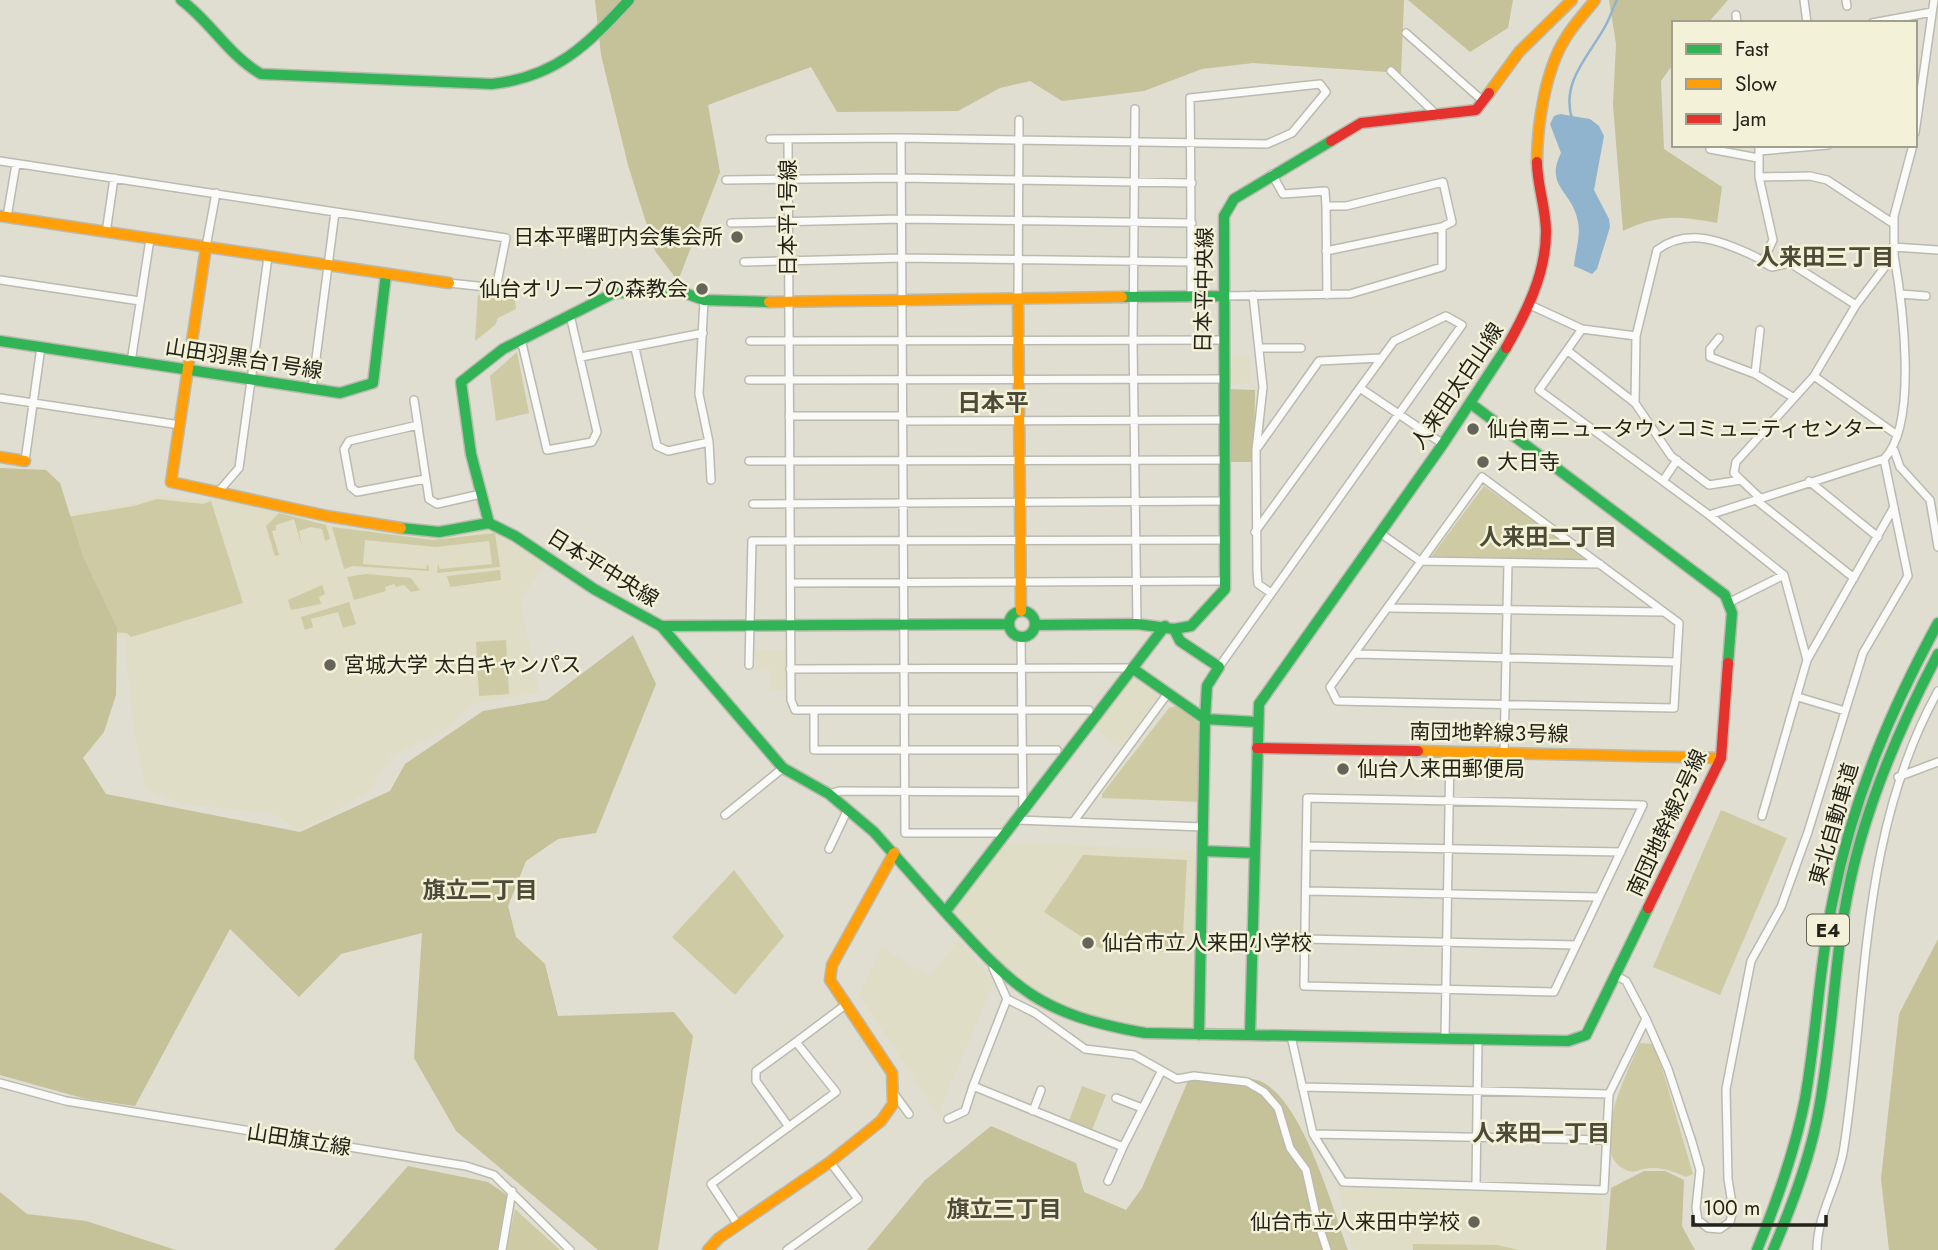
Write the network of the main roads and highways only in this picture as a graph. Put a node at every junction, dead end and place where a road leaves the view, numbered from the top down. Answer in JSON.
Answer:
{"nodes":[{"id":1,"x":181,"y":0,"type":"edge"},
{"id":2,"x":629,"y":0,"type":"edge"},
{"id":3,"x":1572,"y":0,"type":"edge"},
{"id":4,"x":1595,"y":0,"type":"edge"},
{"id":5,"x":4,"y":217,"type":"edge"},
{"id":6,"x":206,"y":247,"type":"junction"},
{"id":7,"x":386,"y":274,"type":"junction"},
{"id":8,"x":449,"y":283,"type":"road end"},
{"id":9,"x":1222,"y":296,"type":"junction"},
{"id":10,"x":1018,"y":300,"type":"junction"},
{"id":11,"x":0,"y":341,"type":"edge"},
{"id":12,"x":188,"y":370,"type":"junction"},
{"id":13,"x":1471,"y":403,"type":"junction"},
{"id":14,"x":0,"y":457,"type":"edge"},
{"id":15,"x":25,"y":461,"type":"road end"},
{"id":16,"x":489,"y":523,"type":"junction"},
{"id":17,"x":1021,"y":611,"type":"junction"},
{"id":18,"x":1938,"y":623,"type":"edge"},
{"id":19,"x":1009,"y":624,"type":"junction"},
{"id":20,"x":1036,"y":625,"type":"junction"},
{"id":21,"x":661,"y":626,"type":"junction"},
{"id":22,"x":1169,"y":627,"type":"junction"},
{"id":23,"x":1938,"y":654,"type":"edge"},
{"id":24,"x":1132,"y":668,"type":"junction"},
{"id":25,"x":1205,"y":719,"type":"junction"},
{"id":26,"x":1257,"y":722,"type":"junction"},
{"id":27,"x":1256,"y":748,"type":"junction"},
{"id":28,"x":1721,"y":758,"type":"junction"},
{"id":29,"x":1203,"y":851,"type":"junction"},
{"id":30,"x":1254,"y":852,"type":"junction"},
{"id":31,"x":894,"y":853,"type":"junction"},
{"id":32,"x":945,"y":912,"type":"junction"},
{"id":33,"x":1199,"y":1035,"type":"junction"},
{"id":34,"x":1250,"y":1035,"type":"junction"},
{"id":35,"x":708,"y":1250,"type":"edge"},
{"id":36,"x":1757,"y":1250,"type":"edge"},
{"id":37,"x":1773,"y":1250,"type":"edge"}],
"edges":[{"from":1,"to":2,"type":"main road"},
{"from":3,"to":9,"type":"main road","name":"日本平中央線"},
{"from":4,"to":13,"type":"main road","name":"人来田太白山線"},
{"from":5,"to":6,"type":"main road"},
{"from":6,"to":7,"type":"main road"},
{"from":6,"to":12,"type":"main road"},
{"from":7,"to":8,"type":"main road"},
{"from":7,"to":12,"type":"main road","name":"山田羽黒台１号線"},
{"from":9,"to":10,"type":"main road"},
{"from":9,"to":22,"type":"main road","name":"日本平中央線"},
{"from":10,"to":16,"type":"main road"},
{"from":10,"to":17,"type":"main road"},
{"from":11,"to":12,"type":"main road","name":"山田羽黒台１号線"},
{"from":12,"to":16,"type":"main road"},
{"from":13,"to":26,"type":"main road","name":"人来田太白山線"},
{"from":13,"to":28,"type":"main road","name":"南団地幹線２号線"},
{"from":14,"to":15,"type":"main road"},
{"from":16,"to":21,"type":"main road","name":"日本平中央線"},
{"from":17,"to":19,"type":"main road"},
{"from":17,"to":20,"type":"main road"},
{"from":18,"to":36,"type":"main road","name":"東北自動車道","number":"E4"},
{"from":19,"to":20,"type":"main road"},
{"from":19,"to":21,"type":"main road","name":"日本平中央線"},
{"from":20,"to":22,"type":"main road"},
{"from":21,"to":31,"type":"main road","name":"南団地幹線２号線"},
{"from":22,"to":24,"type":"main road"},
{"from":22,"to":25,"type":"main road"},
{"from":23,"to":37,"type":"main road","name":"東北自動車道","number":"E4"},
{"from":24,"to":25,"type":"main road"},
{"from":24,"to":32,"type":"main road"},
{"from":25,"to":26,"type":"main road"},
{"from":25,"to":29,"type":"main road"},
{"from":26,"to":27,"type":"main road","name":"人来田太白山線"},
{"from":27,"to":28,"type":"main road","name":"南団地幹線３号線"},
{"from":27,"to":30,"type":"main road","name":"人来田太白山線"},
{"from":28,"to":34,"type":"main road","name":"南団地幹線２号線"},
{"from":29,"to":30,"type":"main road"},
{"from":29,"to":33,"type":"main road"},
{"from":30,"to":34,"type":"main road","name":"人来田太白山線"},
{"from":31,"to":32,"type":"main road","name":"南団地幹線２号線"},
{"from":31,"to":35,"type":"main road"},
{"from":32,"to":33,"type":"main road","name":"南団地幹線２号線"},
{"from":33,"to":34,"type":"main road","name":"南団地幹線２号線"}]}
